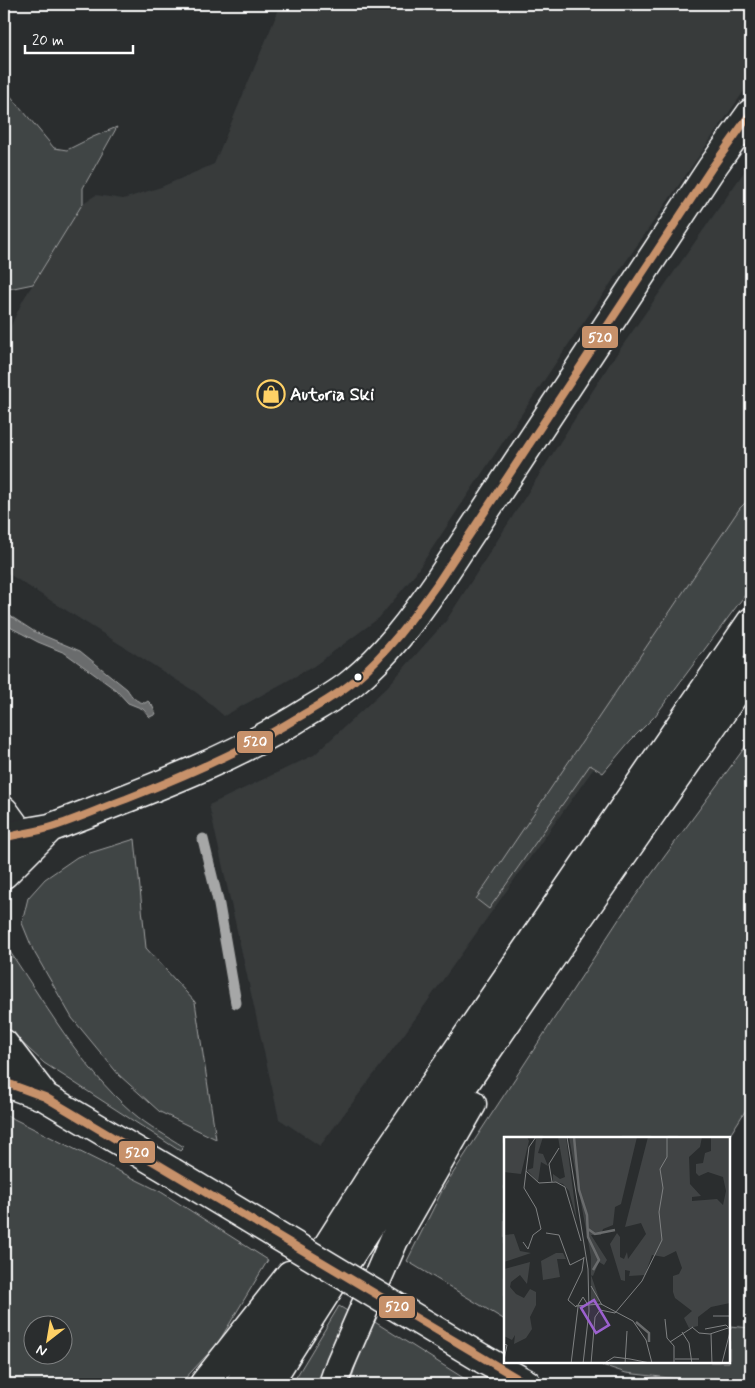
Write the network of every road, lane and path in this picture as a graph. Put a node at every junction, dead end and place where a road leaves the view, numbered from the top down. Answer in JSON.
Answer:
{"nodes":[{"id":1,"x":751,"y":113,"type":"edge"},
{"id":2,"x":751,"y":622,"type":"edge"},
{"id":3,"x":751,"y":670,"type":"edge"},
{"id":4,"x":4,"y":811,"type":"edge"},
{"id":5,"x":18,"y":839,"type":"edge"},
{"id":6,"x":4,"y":874,"type":"edge"},
{"id":7,"x":580,"y":919,"type":"junction"},
{"id":8,"x":4,"y":1044,"type":"edge"},
{"id":9,"x":4,"y":1082,"type":"edge"},
{"id":10,"x":45,"y":1097,"type":"junction"},
{"id":11,"x":379,"y":1164,"type":"junction"},
{"id":12,"x":204,"y":1384,"type":"edge"},
{"id":13,"x":240,"y":1384,"type":"edge"},
{"id":14,"x":268,"y":1384,"type":"edge"},
{"id":15,"x":333,"y":1384,"type":"edge"},
{"id":16,"x":527,"y":1384,"type":"edge"}],
"edges":[{"from":1,"to":5,"type":"main road"},
{"from":2,"to":11,"type":"main road"},
{"from":3,"to":7,"type":"main road"},
{"from":4,"to":5,"type":"main road"},
{"from":5,"to":6,"type":"main road"},
{"from":7,"to":14,"type":"main road"},
{"from":7,"to":15,"type":"main road"},
{"from":8,"to":10,"type":"main road"},
{"from":9,"to":10,"type":"main road"},
{"from":10,"to":16,"type":"main road","bridge":true},
{"from":11,"to":12,"type":"main road"},
{"from":11,"to":13,"type":"main road"}]}
